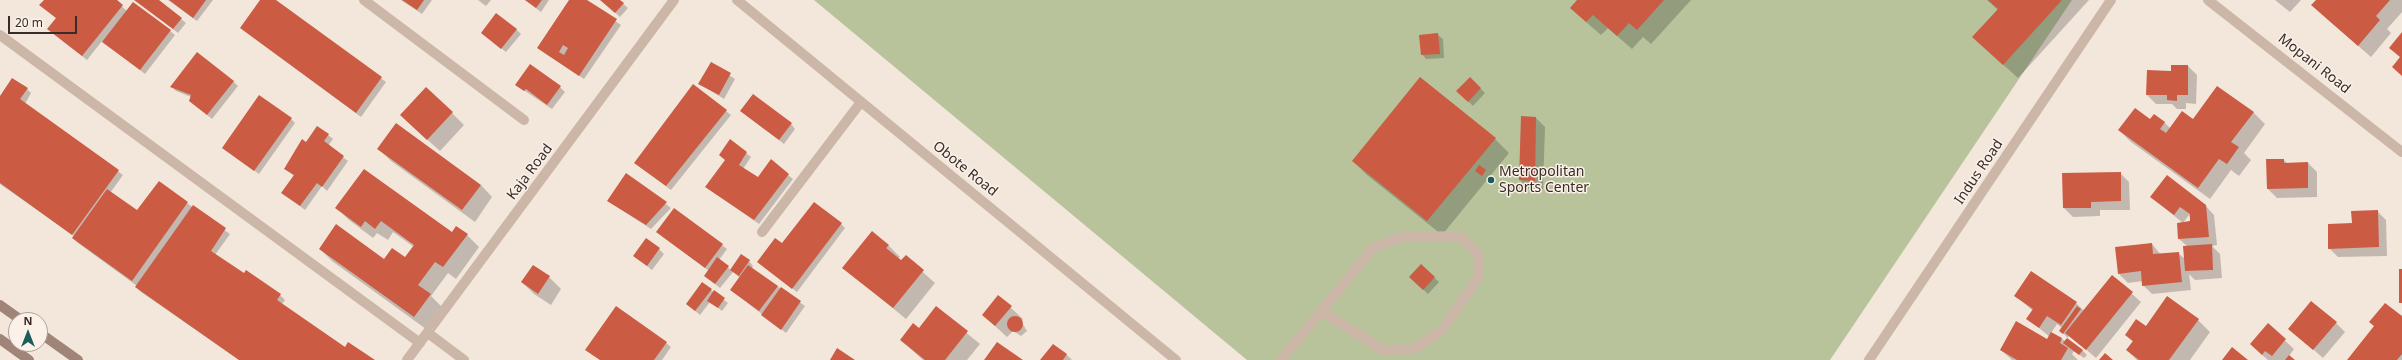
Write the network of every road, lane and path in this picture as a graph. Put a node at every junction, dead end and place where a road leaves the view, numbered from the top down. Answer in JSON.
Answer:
{"nodes":[{"id":1,"x":364,"y":0,"type":"edge"},
{"id":2,"x":674,"y":0,"type":"edge"},
{"id":3,"x":737,"y":0,"type":"edge"},
{"id":4,"x":2111,"y":0,"type":"edge"},
{"id":5,"x":2208,"y":0,"type":"edge"},
{"id":6,"x":0,"y":35,"type":"edge"},
{"id":7,"x":861,"y":102,"type":"junction"},
{"id":8,"x":524,"y":120,"type":"dead end"},
{"id":9,"x":2402,"y":152,"type":"edge"},
{"id":10,"x":762,"y":232,"type":"dead end"},
{"id":11,"x":0,"y":306,"type":"edge"},
{"id":12,"x":1321,"y":311,"type":"junction"},
{"id":13,"x":9,"y":312,"type":"edge"},
{"id":14,"x":428,"y":333,"type":"junction"},
{"id":15,"x":48,"y":339,"type":"edge"},
{"id":16,"x":0,"y":340,"type":"edge"},
{"id":17,"x":420,"y":343,"type":"junction"},
{"id":18,"x":29,"y":360,"type":"edge"},
{"id":19,"x":78,"y":360,"type":"edge"},
{"id":20,"x":407,"y":360,"type":"edge"},
{"id":21,"x":464,"y":360,"type":"edge"},
{"id":22,"x":1176,"y":360,"type":"edge"},
{"id":23,"x":1281,"y":360,"type":"edge"},
{"id":24,"x":1869,"y":360,"type":"edge"}],
"edges":[{"from":1,"to":8,"type":"street"},
{"from":2,"to":14,"type":"street","name":"Kaja Road"},
{"from":3,"to":7,"type":"street","name":"Obote Road"},
{"from":4,"to":24,"type":"street","name":"Indus Road"},
{"from":5,"to":9,"type":"street","name":"Mopani Road"},
{"from":6,"to":17,"type":"street"},
{"from":7,"to":10,"type":"street"},
{"from":7,"to":22,"type":"street","name":"Obote Road"},
{"from":11,"to":13,"type":"main road"},
{"from":12,"to":12,"type":"street"},
{"from":12,"to":23,"type":"street"},
{"from":14,"to":17,"type":"street","name":"Kaja Road"},
{"from":14,"to":21,"type":"street"},
{"from":15,"to":19,"type":"main road"},
{"from":16,"to":18,"type":"main road"},
{"from":17,"to":20,"type":"street","name":"Kaja Road"}]}
